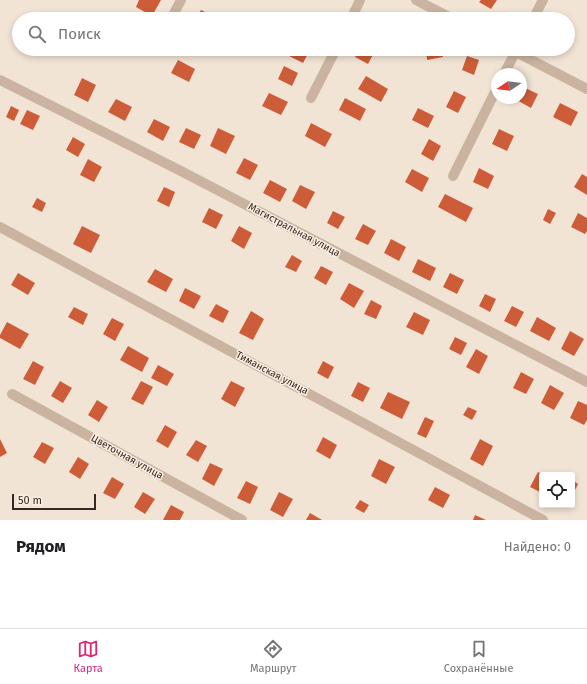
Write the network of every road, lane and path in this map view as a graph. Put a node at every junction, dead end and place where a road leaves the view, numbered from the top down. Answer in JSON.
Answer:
{"nodes":[{"id":1,"x":180,"y":0,"type":"edge"},
{"id":2,"x":360,"y":0,"type":"edge"},
{"id":3,"x":416,"y":0,"type":"edge"},
{"id":4,"x":543,"y":0,"type":"edge"},
{"id":5,"x":174,"y":12,"type":"edge"},
{"id":6,"x":354,"y":12,"type":"edge"},
{"id":7,"x":439,"y":12,"type":"edge"},
{"id":8,"x":537,"y":12,"type":"edge"},
{"id":9,"x":332,"y":56,"type":"edge"},
{"id":10,"x":512,"y":56,"type":"edge"},
{"id":11,"x":525,"y":56,"type":"edge"},
{"id":12,"x":506,"y":68,"type":"edge"},
{"id":13,"x":0,"y":80,"type":"edge"},
{"id":14,"x":587,"y":89,"type":"edge"},
{"id":15,"x":311,"y":98,"type":"dead end"},
{"id":16,"x":491,"y":100,"type":"edge"},
{"id":17,"x":454,"y":176,"type":"dead end"},
{"id":18,"x":0,"y":227,"type":"edge"},
{"id":19,"x":587,"y":382,"type":"edge"},
{"id":20,"x":12,"y":394,"type":"dead end"},
{"id":21,"x":242,"y":520,"type":"edge"},
{"id":22,"x":543,"y":520,"type":"edge"}],
"edges":[{"from":1,"to":5,"type":"street"},
{"from":2,"to":6,"type":"street"},
{"from":3,"to":7,"type":"street"},
{"from":4,"to":8,"type":"street"},
{"from":9,"to":15,"type":"street"},
{"from":10,"to":12,"type":"street"},
{"from":11,"to":14,"type":"street"},
{"from":13,"to":19,"type":"street","name":"Магистральная улица"},
{"from":16,"to":17,"type":"street"},
{"from":18,"to":22,"type":"street","name":"Тиманская улица"},
{"from":20,"to":21,"type":"street","name":"Цветочная улица"}]}
